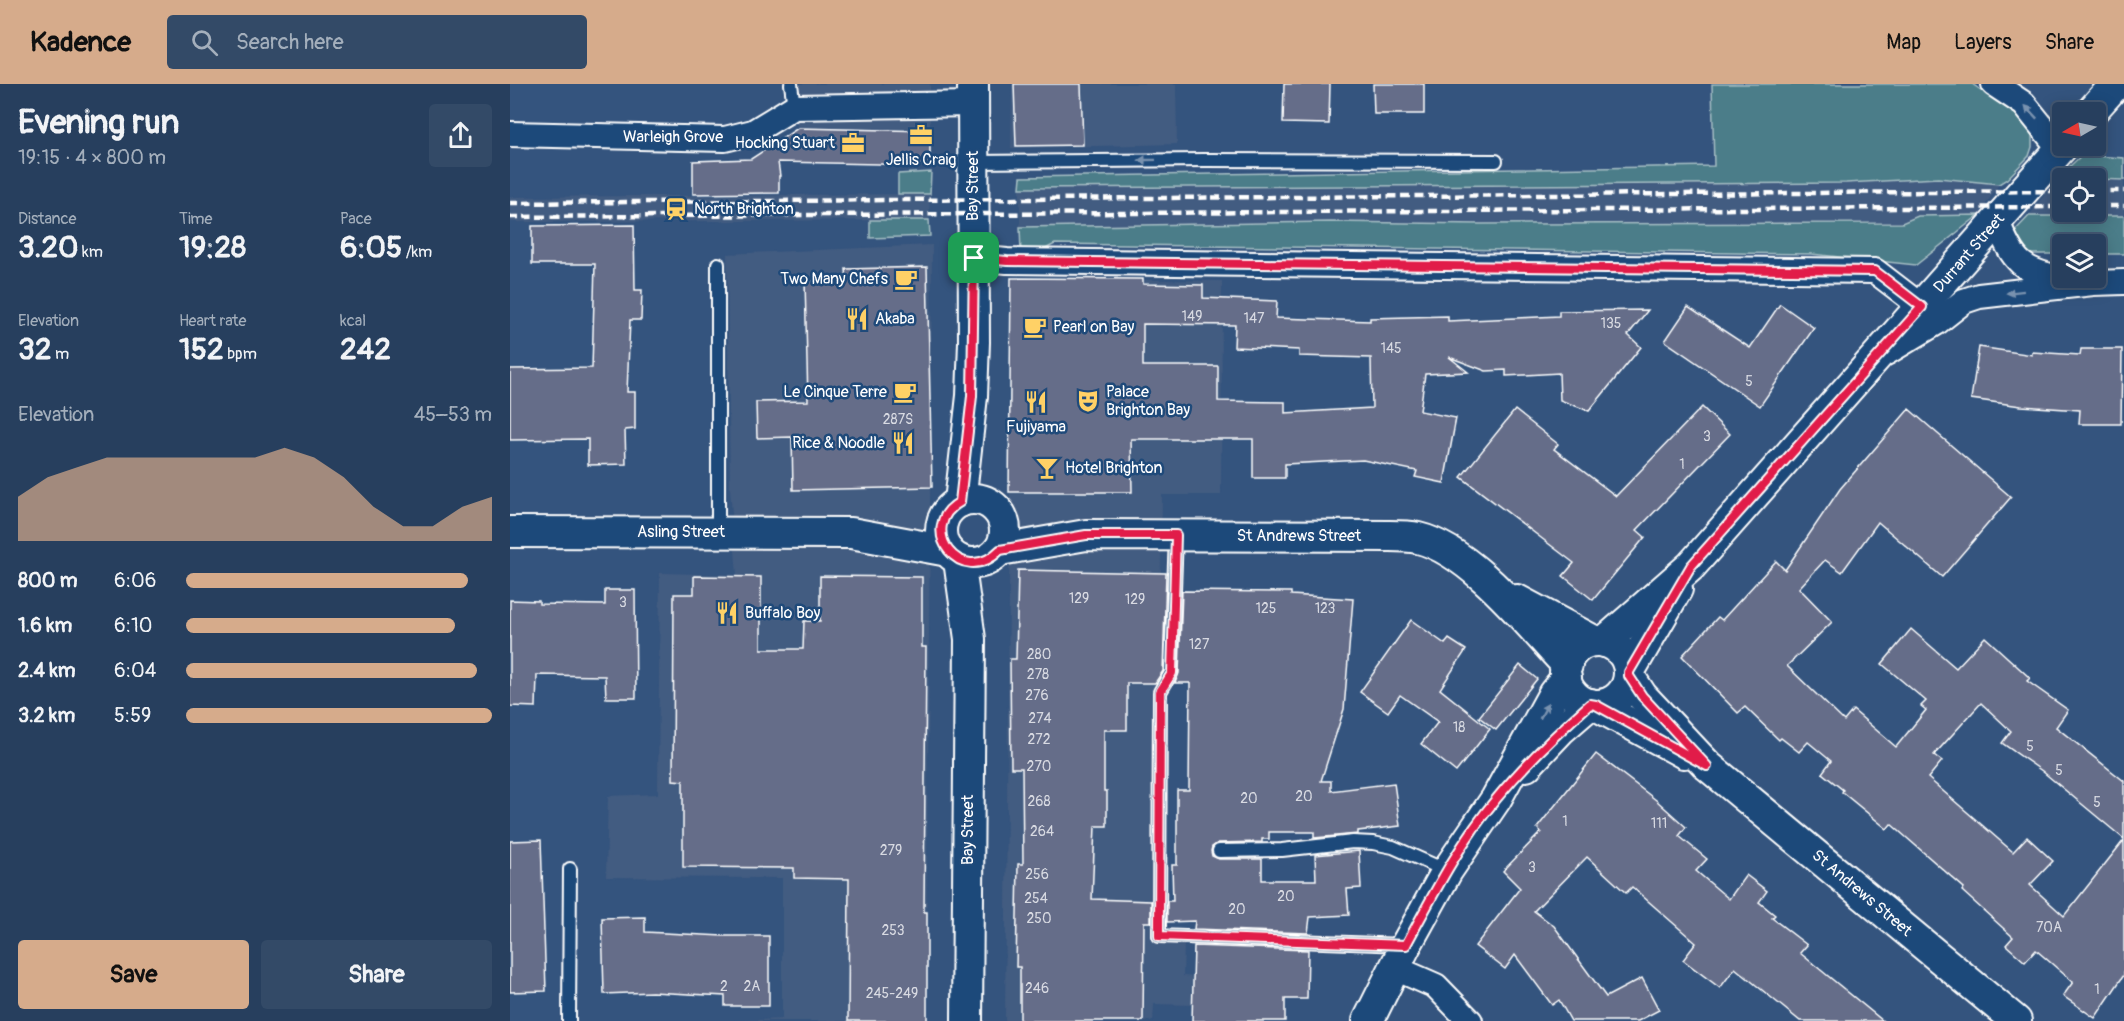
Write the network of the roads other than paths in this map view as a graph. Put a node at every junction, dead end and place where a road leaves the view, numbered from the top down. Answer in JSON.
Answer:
{"nodes":[{"id":1,"x":1994,"y":84,"type":"edge"},
{"id":2,"x":2116,"y":84,"type":"edge"},
{"id":3,"x":973,"y":94,"type":"edge"},
{"id":4,"x":793,"y":96,"type":"edge"},
{"id":5,"x":2100,"y":102,"type":"edge"},
{"id":6,"x":510,"y":134,"type":"edge"},
{"id":7,"x":2052,"y":137,"type":"edge"},
{"id":8,"x":2053,"y":156,"type":"edge"},
{"id":9,"x":1496,"y":161,"type":"dead end"},
{"id":10,"x":973,"y":162,"type":"junction"},
{"id":11,"x":1997,"y":220,"type":"junction"},
{"id":12,"x":974,"y":258,"type":"junction"},
{"id":13,"x":718,"y":264,"type":"dead end"},
{"id":14,"x":2052,"y":277,"type":"edge"},
{"id":15,"x":2124,"y":282,"type":"edge"},
{"id":16,"x":2106,"y":283,"type":"edge"},
{"id":17,"x":2052,"y":288,"type":"edge"},
{"id":18,"x":1922,"y":307,"type":"junction"},
{"id":19,"x":1874,"y":360,"type":"junction"},
{"id":20,"x":973,"y":509,"type":"junction"},
{"id":21,"x":718,"y":531,"type":"junction"},
{"id":22,"x":510,"y":532,"type":"edge"},
{"id":23,"x":851,"y":533,"type":"junction"},
{"id":24,"x":1086,"y":535,"type":"junction"},
{"id":25,"x":1176,"y":535,"type":"junction"},
{"id":26,"x":973,"y":556,"type":"junction"},
{"id":27,"x":1691,"y":566,"type":"junction"},
{"id":28,"x":1496,"y":588,"type":"junction"},
{"id":29,"x":1599,"y":642,"type":"junction"},
{"id":30,"x":1566,"y":671,"type":"junction"},
{"id":31,"x":1629,"y":674,"type":"junction"},
{"id":32,"x":1593,"y":705,"type":"junction"},
{"id":33,"x":1707,"y":766,"type":"junction"},
{"id":34,"x":1496,"y":799,"type":"junction"},
{"id":35,"x":1219,"y":850,"type":"dead end"},
{"id":36,"x":570,"y":869,"type":"dead end"},
{"id":37,"x":1447,"y":871,"type":"junction"},
{"id":38,"x":1400,"y":956,"type":"junction"},
{"id":39,"x":569,"y":1021,"type":"edge"},
{"id":40,"x":967,"y":1021,"type":"edge"},
{"id":41,"x":1368,"y":1021,"type":"edge"},
{"id":42,"x":1470,"y":1021,"type":"edge"},
{"id":43,"x":2016,"y":1021,"type":"edge"}],
"edges":[{"from":7,"to":1,"type":"street","one_way":true},
{"from":2,"to":5,"type":"street"},
{"from":3,"to":4,"type":"street","name":"Warleigh Grove"},
{"from":3,"to":10,"type":"street","name":"Bay Street"},
{"from":4,"to":6,"type":"street","name":"Warleigh Grove"},
{"from":8,"to":11,"type":"street","name":"Durrant Street"},
{"from":9,"to":10,"type":"lane","one_way":true},
{"from":10,"to":12,"type":"street","name":"Bay Street"},
{"from":11,"to":14,"type":"street"},
{"from":11,"to":18,"type":"street","name":"Durrant Street"},
{"from":12,"to":18,"type":"street"},
{"from":12,"to":20,"type":"street","name":"Bay Street"},
{"from":13,"to":21,"type":"lane"},
{"from":15,"to":16,"type":"street"},
{"from":17,"to":19,"type":"street","one_way":true},
{"from":18,"to":19,"type":"street","name":"Durrant Street"},
{"from":19,"to":27,"type":"street","name":"Durrant Street"},
{"from":20,"to":23,"type":"street","name":"Asling Street"},
{"from":20,"to":24,"type":"street","name":"St Andrews Street"},
{"from":20,"to":26,"type":"street"},
{"from":20,"to":26,"type":"street"},
{"from":21,"to":22,"type":"street","name":"Asling Street"},
{"from":21,"to":23,"type":"street","name":"Asling Street"},
{"from":23,"to":26,"type":"street","name":"Asling Street"},
{"from":24,"to":25,"type":"street","name":"St Andrews Street"},
{"from":24,"to":26,"type":"street","name":"St Andrews Street"},
{"from":25,"to":28,"type":"street","name":"St Andrews Street"},
{"from":25,"to":38,"type":"lane"},
{"from":26,"to":40,"type":"street","name":"Bay Street"},
{"from":27,"to":29,"type":"street"},
{"from":27,"to":31,"type":"street"},
{"from":28,"to":29,"type":"street","name":"St Andrews Street"},
{"from":28,"to":30,"type":"street","name":"St Andrews Street"},
{"from":29,"to":30,"type":"street"},
{"from":29,"to":31,"type":"street"},
{"from":30,"to":32,"type":"street"},
{"from":34,"to":30,"type":"street","one_way":true},
{"from":31,"to":32,"type":"street"},
{"from":31,"to":33,"type":"street","name":"St Andrews Street"},
{"from":32,"to":33,"type":"street","name":"St Andrews Street"},
{"from":32,"to":34,"type":"street"},
{"from":33,"to":43,"type":"street","name":"St Andrews Street"},
{"from":34,"to":37,"type":"street"},
{"from":35,"to":37,"type":"lane"},
{"from":36,"to":39,"type":"lane"},
{"from":37,"to":38,"type":"street"},
{"from":38,"to":41,"type":"street"},
{"from":38,"to":42,"type":"street"}]}
